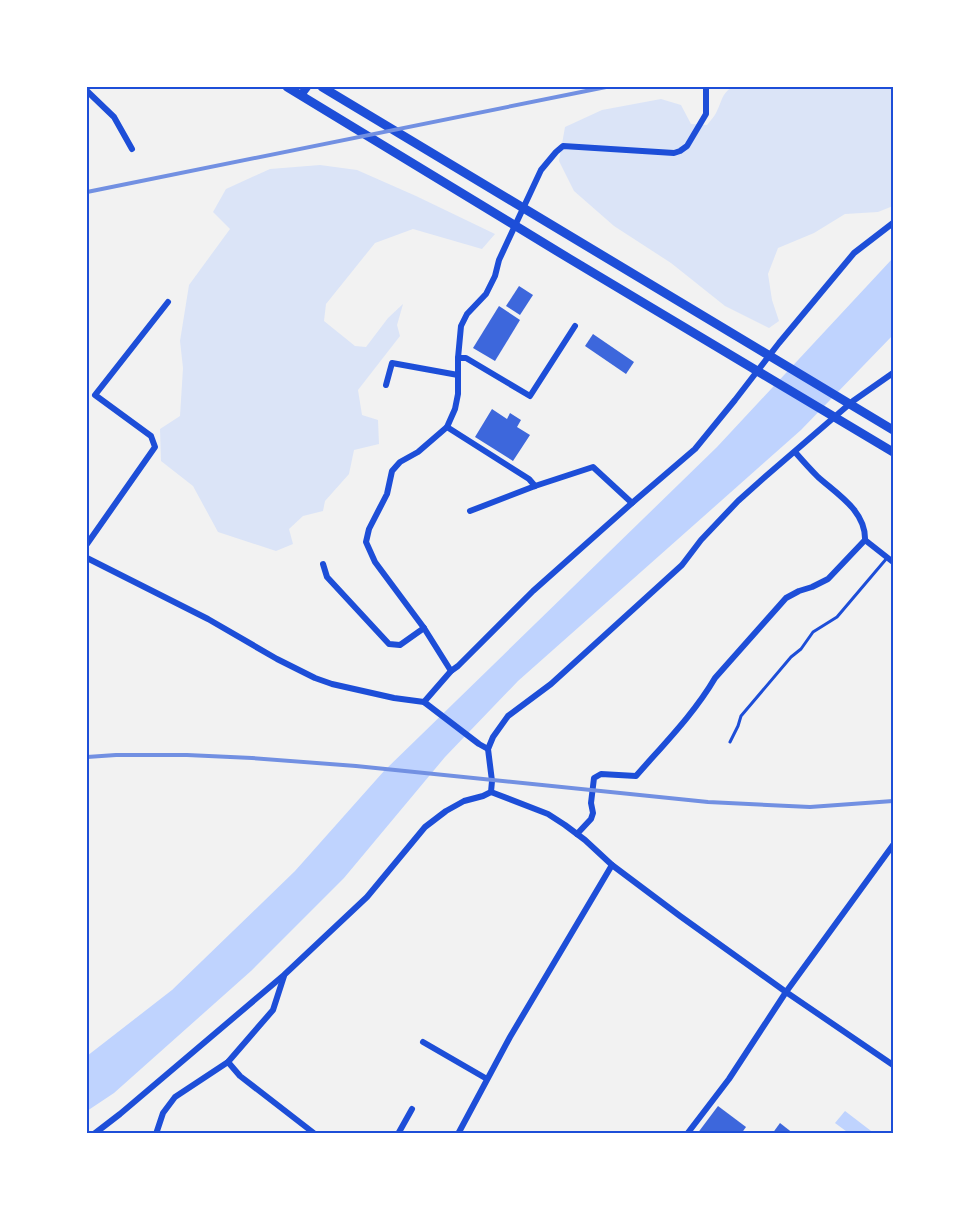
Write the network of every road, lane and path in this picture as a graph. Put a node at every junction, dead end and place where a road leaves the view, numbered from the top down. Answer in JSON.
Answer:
{"nodes":[{"id":1,"x":287,"y":87,"type":"edge"},
{"id":2,"x":322,"y":87,"type":"edge"},
{"id":3,"x":707,"y":89,"type":"edge"},
{"id":4,"x":87,"y":91,"type":"edge"},
{"id":5,"x":304,"y":91,"type":"edge"},
{"id":6,"x":132,"y":148,"type":"dead end"},
{"id":7,"x":893,"y":223,"type":"edge"},
{"id":8,"x":168,"y":302,"type":"dead end"},
{"id":9,"x":575,"y":326,"type":"dead end"},
{"id":10,"x":458,"y":358,"type":"junction"},
{"id":11,"x":893,"y":373,"type":"edge"},
{"id":12,"x":458,"y":375,"type":"junction"},
{"id":13,"x":386,"y":385,"type":"dead end"},
{"id":14,"x":447,"y":427,"type":"junction"},
{"id":15,"x":893,"y":430,"type":"edge"},
{"id":16,"x":795,"y":452,"type":"junction"},
{"id":17,"x":893,"y":452,"type":"edge"},
{"id":18,"x":535,"y":486,"type":"junction"},
{"id":19,"x":632,"y":502,"type":"junction"},
{"id":20,"x":470,"y":511,"type":"dead end"},
{"id":21,"x":865,"y":540,"type":"junction"},
{"id":22,"x":87,"y":544,"type":"edge"},
{"id":23,"x":87,"y":558,"type":"edge"},
{"id":24,"x":890,"y":560,"type":"edge"},
{"id":25,"x":323,"y":564,"type":"dead end"},
{"id":26,"x":424,"y":628,"type":"junction"},
{"id":27,"x":451,"y":671,"type":"junction"},
{"id":28,"x":424,"y":702,"type":"junction"},
{"id":29,"x":730,"y":742,"type":"dead end"},
{"id":30,"x":488,"y":749,"type":"junction"},
{"id":31,"x":491,"y":792,"type":"junction"},
{"id":32,"x":577,"y":834,"type":"junction"},
{"id":33,"x":893,"y":845,"type":"edge"},
{"id":34,"x":612,"y":865,"type":"junction"},
{"id":35,"x":284,"y":975,"type":"junction"},
{"id":36,"x":786,"y":992,"type":"junction"},
{"id":37,"x":423,"y":1042,"type":"dead end"},
{"id":38,"x":228,"y":1062,"type":"junction"},
{"id":39,"x":893,"y":1065,"type":"edge"},
{"id":40,"x":487,"y":1079,"type":"junction"},
{"id":41,"x":412,"y":1109,"type":"dead end"},
{"id":42,"x":94,"y":1134,"type":"edge"},
{"id":43,"x":156,"y":1134,"type":"edge"},
{"id":44,"x":315,"y":1134,"type":"edge"},
{"id":45,"x":398,"y":1134,"type":"edge"},
{"id":46,"x":458,"y":1134,"type":"edge"},
{"id":47,"x":687,"y":1134,"type":"edge"}],
"edges":[{"from":1,"to":5,"type":"highway"},
{"from":2,"to":15,"type":"highway"},
{"from":3,"to":10,"type":"street"},
{"from":4,"to":6,"type":"street"},
{"from":5,"to":17,"type":"highway"},
{"from":7,"to":19,"type":"street"},
{"from":8,"to":22,"type":"street"},
{"from":9,"to":10,"type":"street"},
{"from":10,"to":12,"type":"street"},
{"from":11,"to":16,"type":"street"},
{"from":12,"to":13,"type":"street"},
{"from":12,"to":14,"type":"street"},
{"from":14,"to":18,"type":"street"},
{"from":14,"to":26,"type":"street"},
{"from":16,"to":21,"type":"street"},
{"from":16,"to":30,"type":"street"},
{"from":18,"to":19,"type":"street"},
{"from":18,"to":20,"type":"street"},
{"from":19,"to":27,"type":"street"},
{"from":21,"to":24,"type":"street"},
{"from":21,"to":32,"type":"street"},
{"from":23,"to":28,"type":"street"},
{"from":24,"to":29,"type":"lane"},
{"from":25,"to":26,"type":"street"},
{"from":26,"to":27,"type":"street"},
{"from":27,"to":28,"type":"street"},
{"from":28,"to":30,"type":"street"},
{"from":30,"to":31,"type":"street"},
{"from":31,"to":32,"type":"street"},
{"from":31,"to":35,"type":"street"},
{"from":32,"to":34,"type":"street"},
{"from":33,"to":36,"type":"street"},
{"from":34,"to":36,"type":"street"},
{"from":34,"to":40,"type":"street"},
{"from":35,"to":38,"type":"street"},
{"from":35,"to":42,"type":"street"},
{"from":36,"to":39,"type":"street"},
{"from":36,"to":47,"type":"street"},
{"from":37,"to":40,"type":"street"},
{"from":38,"to":43,"type":"street"},
{"from":38,"to":44,"type":"street"},
{"from":40,"to":46,"type":"street"},
{"from":41,"to":45,"type":"street"}]}
